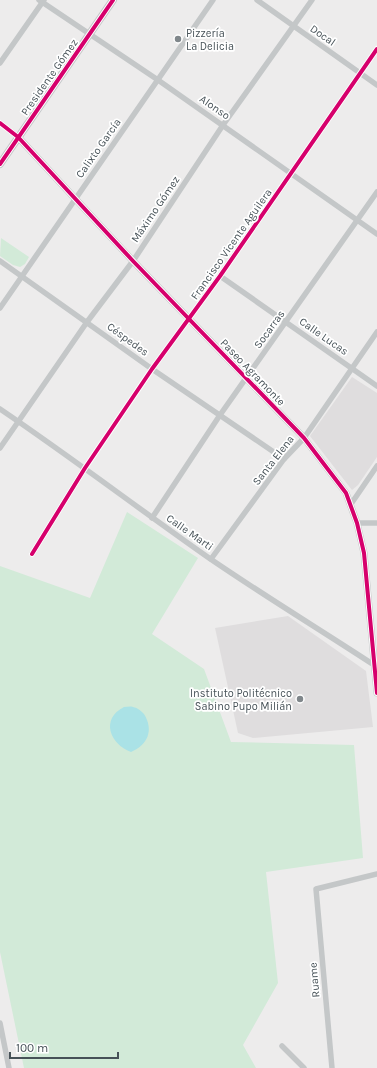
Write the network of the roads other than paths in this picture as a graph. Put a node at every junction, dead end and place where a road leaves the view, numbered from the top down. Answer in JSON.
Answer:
{"nodes":[{"id":1,"x":113,"y":0,"type":"edge"},
{"id":2,"x":213,"y":0,"type":"edge"},
{"id":3,"x":257,"y":0,"type":"edge"},
{"id":4,"x":312,"y":0,"type":"edge"},
{"id":5,"x":42,"y":1,"type":"edge"},
{"id":6,"x":294,"y":27,"type":"junction"},
{"id":7,"x":90,"y":33,"type":"junction"},
{"id":8,"x":377,"y":49,"type":"edge"},
{"id":9,"x":0,"y":63,"type":"edge"},
{"id":10,"x":361,"y":74,"type":"junction"},
{"id":11,"x":158,"y":80,"type":"junction"},
{"id":12,"x":377,"y":85,"type":"edge"},
{"id":13,"x":0,"y":123,"type":"edge"},
{"id":14,"x":223,"y":125,"type":"junction"},
{"id":15,"x":18,"y":137,"type":"junction"},
{"id":16,"x":0,"y":164,"type":"edge"},
{"id":17,"x":290,"y":174,"type":"junction"},
{"id":18,"x":377,"y":192,"type":"edge"},
{"id":19,"x":75,"y":198,"type":"junction"},
{"id":20,"x":357,"y":221,"type":"junction"},
{"id":21,"x":377,"y":234,"type":"edge"},
{"id":22,"x":0,"y":261,"type":"edge"},
{"id":23,"x":133,"y":261,"type":"junction"},
{"id":24,"x":21,"y":276,"type":"junction"},
{"id":25,"x":220,"y":276,"type":"junction"},
{"id":26,"x":0,"y":308,"type":"edge"},
{"id":27,"x":189,"y":319,"type":"junction"},
{"id":28,"x":87,"y":322,"type":"junction"},
{"id":29,"x":286,"y":322,"type":"junction"},
{"id":30,"x":377,"y":332,"type":"edge"},
{"id":31,"x":352,"y":368,"type":"junction"},
{"id":32,"x":152,"y":369,"type":"junction"},
{"id":33,"x":246,"y":378,"type":"junction"},
{"id":34,"x":377,"y":386,"type":"edge"},
{"id":35,"x":0,"y":409,"type":"edge"},
{"id":36,"x":220,"y":415,"type":"junction"},
{"id":37,"x":19,"y":422,"type":"junction"},
{"id":38,"x":304,"y":438,"type":"junction"},
{"id":39,"x":0,"y":448,"type":"edge"},
{"id":40,"x":284,"y":459,"type":"junction"},
{"id":41,"x":377,"y":466,"type":"edge"},
{"id":42,"x":85,"y":468,"type":"junction"},
{"id":43,"x":351,"y":504,"type":"junction"},
{"id":44,"x":152,"y":518,"type":"junction"},
{"id":45,"x":357,"y":523,"type":"junction"},
{"id":46,"x":377,"y":523,"type":"edge"},
{"id":47,"x":32,"y":554,"type":"dead end"},
{"id":48,"x":211,"y":560,"type":"junction"},
{"id":49,"x":375,"y":656,"type":"edge"},
{"id":50,"x":374,"y":665,"type":"junction"},
{"id":51,"x":377,"y":693,"type":"edge"},
{"id":52,"x":377,"y":874,"type":"edge"},
{"id":53,"x":0,"y":1023,"type":"edge"},
{"id":54,"x":282,"y":1046,"type":"dead end"},
{"id":55,"x":9,"y":1068,"type":"edge"},
{"id":56,"x":304,"y":1068,"type":"edge"},
{"id":57,"x":332,"y":1068,"type":"edge"}],
"edges":[{"from":1,"to":7,"type":"main road","name":"Presidente Gómez"},
{"from":2,"to":11,"type":"street","name":"Calixto García"},
{"from":3,"to":6,"type":"street","name":"Docal"},
{"from":4,"to":6,"type":"street","name":"Máximo Gómez"},
{"from":5,"to":7,"type":"street","name":"Alonso"},
{"from":5,"to":9,"type":"street"},
{"from":6,"to":10,"type":"street","name":"Docal"},
{"from":6,"to":14,"type":"street","name":"Máximo Gómez"},
{"from":7,"to":11,"type":"street","name":"Alonso"},
{"from":7,"to":15,"type":"main road","name":"Presidente Gómez"},
{"from":8,"to":10,"type":"street","name":"Francisco Vicente Aguilera"},
{"from":10,"to":12,"type":"street","name":"Docal"},
{"from":10,"to":17,"type":"street","name":"Francisco Vicente Aguilera"},
{"from":11,"to":14,"type":"street","name":"Alonso"},
{"from":11,"to":19,"type":"street","name":"Calixto García"},
{"from":13,"to":15,"type":"street","name":"Paseo Agramonte"},
{"from":14,"to":17,"type":"street","name":"Alonso"},
{"from":14,"to":23,"type":"street","name":"Máximo Gómez"},
{"from":15,"to":16,"type":"main road","name":"Presidente Gómez"},
{"from":15,"to":19,"type":"street","name":"Paseo Agramonte"},
{"from":17,"to":20,"type":"street","name":"Alonso"},
{"from":17,"to":25,"type":"street","name":"Francisco Vicente Aguilera"},
{"from":18,"to":20,"type":"street","name":"Socarras"},
{"from":19,"to":23,"type":"street","name":"Paseo Agramonte"},
{"from":19,"to":24,"type":"street","name":"Calixto García"},
{"from":20,"to":21,"type":"street","name":"Alonso"},
{"from":20,"to":29,"type":"street","name":"Socarras"},
{"from":22,"to":24,"type":"street","name":"Céspedes"},
{"from":23,"to":27,"type":"street","name":"Paseo Agramonte"},
{"from":23,"to":28,"type":"street","name":"Máximo Gómez"},
{"from":24,"to":26,"type":"street","name":"Calixto García"},
{"from":24,"to":28,"type":"street","name":"Céspedes"},
{"from":25,"to":27,"type":"street","name":"Francisco Vicente Aguilera"},
{"from":25,"to":29,"type":"street","name":"Calle Lucas"},
{"from":27,"to":32,"type":"street","name":"Francisco Vicente Aguilera"},
{"from":27,"to":33,"type":"street","name":"Paseo Agramonte"},
{"from":28,"to":32,"type":"street","name":"Céspedes"},
{"from":28,"to":37,"type":"street","name":"Máximo Gómez"},
{"from":29,"to":31,"type":"street","name":"Calle Lucas"},
{"from":29,"to":33,"type":"street","name":"Socarras"},
{"from":30,"to":31,"type":"street","name":"Santa Elena"},
{"from":31,"to":34,"type":"street","name":"Calle Lucas"},
{"from":31,"to":38,"type":"street","name":"Santa Elena"},
{"from":32,"to":36,"type":"street","name":"Céspedes"},
{"from":32,"to":42,"type":"street","name":"Francisco Vicente Aguilera"},
{"from":33,"to":36,"type":"street","name":"Socarras"},
{"from":33,"to":38,"type":"street","name":"Paseo Agramonte"},
{"from":35,"to":37,"type":"street","name":"Calle Marti"},
{"from":36,"to":40,"type":"street","name":"Céspedes"},
{"from":36,"to":44,"type":"street","name":"Socarras"},
{"from":37,"to":39,"type":"street","name":"Máximo Gómez"},
{"from":37,"to":42,"type":"street","name":"Calle Marti"},
{"from":38,"to":40,"type":"street","name":"Santa Elena"},
{"from":38,"to":43,"type":"street","name":"Paseo Agramonte"},
{"from":40,"to":48,"type":"street","name":"Santa Elena"},
{"from":41,"to":43,"type":"street"},
{"from":42,"to":44,"type":"street","name":"Calle Marti"},
{"from":42,"to":47,"type":"street","name":"Francisco Vicente Aguilera"},
{"from":43,"to":45,"type":"street","name":"Paseo Agramonte"},
{"from":44,"to":48,"type":"street","name":"Calle Marti"},
{"from":45,"to":46,"type":"street"},
{"from":45,"to":49,"type":"street","name":"Paseo Agramonte"},
{"from":48,"to":50,"type":"street","name":"Calle Marti"},
{"from":49,"to":50,"type":"street","name":"Paseo Agramonte"},
{"from":50,"to":51,"type":"street","name":"Paseo Agramonte"},
{"from":52,"to":57,"type":"street","name":"Ruame"},
{"from":53,"to":55,"type":"street"},
{"from":54,"to":56,"type":"street"}]}
